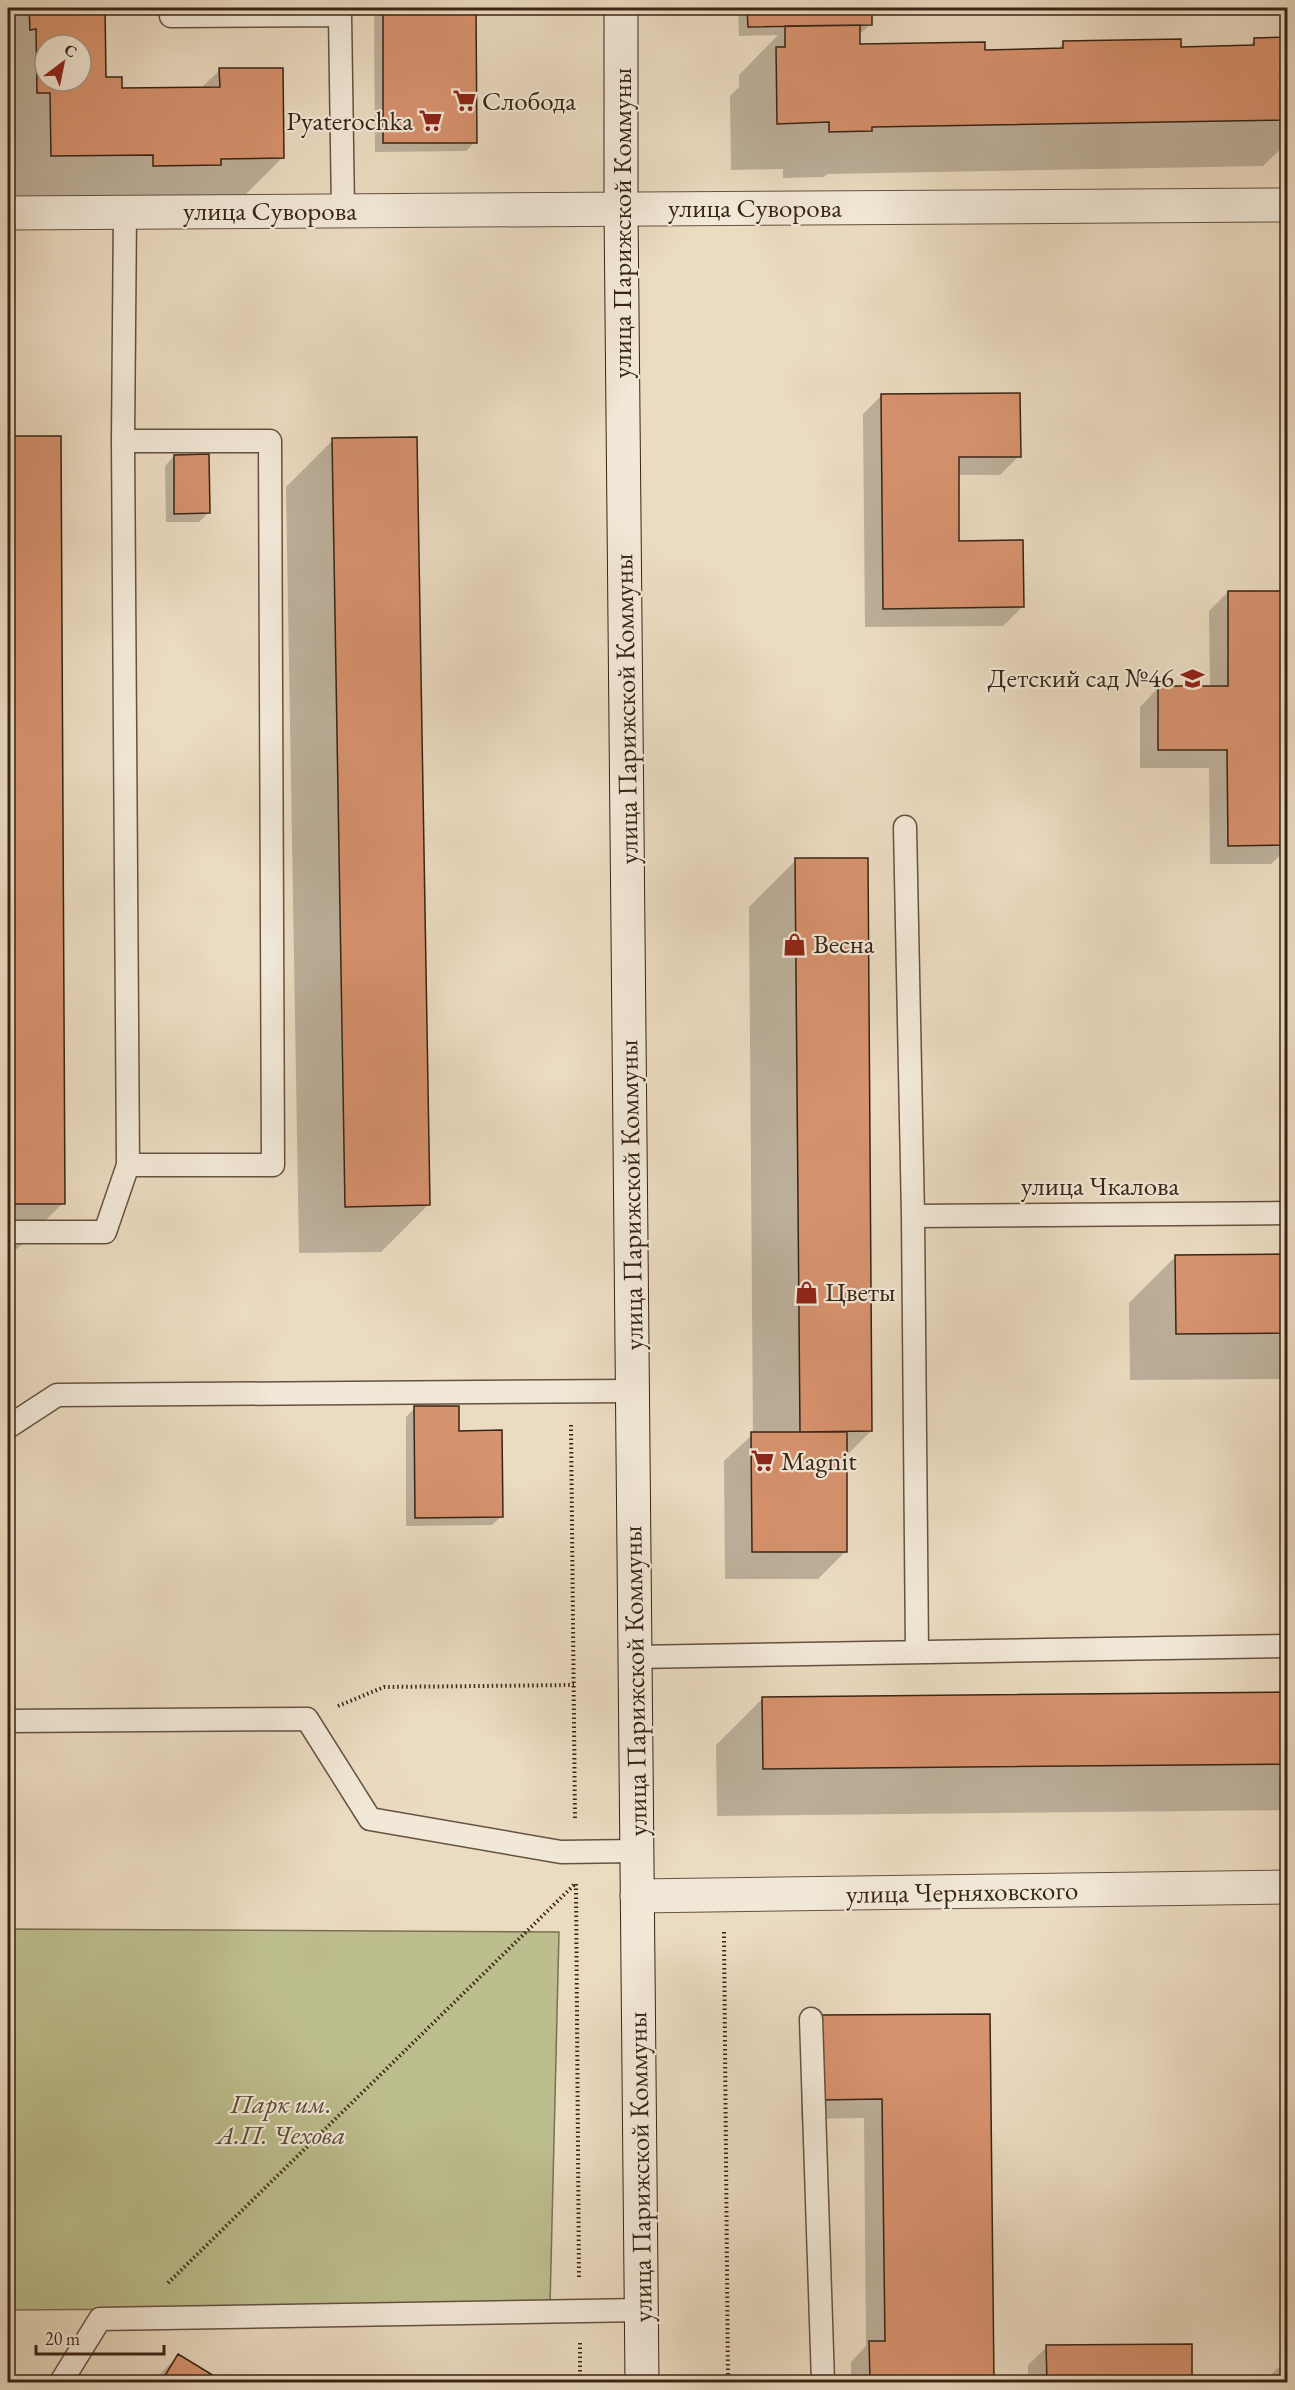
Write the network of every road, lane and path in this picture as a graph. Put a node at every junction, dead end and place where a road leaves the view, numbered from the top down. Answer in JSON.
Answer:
{"nodes":[{"id":1,"x":171,"y":8,"type":"edge"},
{"id":2,"x":621,"y":8,"type":"edge"},
{"id":3,"x":1287,"y":205,"type":"edge"},
{"id":4,"x":621,"y":208,"type":"junction"},
{"id":5,"x":343,"y":210,"type":"junction"},
{"id":6,"x":125,"y":212,"type":"junction"},
{"id":7,"x":8,"y":213,"type":"edge"},
{"id":8,"x":123,"y":441,"type":"junction"},
{"id":9,"x":905,"y":827,"type":"dead end"},
{"id":10,"x":128,"y":1165,"type":"junction"},
{"id":11,"x":1287,"y":1213,"type":"edge"},
{"id":12,"x":913,"y":1216,"type":"junction"},
{"id":13,"x":8,"y":1232,"type":"edge"},
{"id":14,"x":633,"y":1391,"type":"junction"},
{"id":15,"x":8,"y":1427,"type":"edge"},
{"id":16,"x":1287,"y":1646,"type":"edge"},
{"id":17,"x":917,"y":1652,"type":"junction"},
{"id":18,"x":635,"y":1657,"type":"junction"},
{"id":19,"x":574,"y":1685,"type":"dead end"},
{"id":20,"x":307,"y":1719,"type":"junction"},
{"id":21,"x":8,"y":1721,"type":"edge"},
{"id":22,"x":637,"y":1851,"type":"junction"},
{"id":23,"x":576,"y":1883,"type":"dead end"},
{"id":24,"x":1287,"y":1887,"type":"edge"},
{"id":25,"x":723,"y":1895,"type":"junction"},
{"id":26,"x":637,"y":1896,"type":"junction"},
{"id":27,"x":811,"y":2019,"type":"dead end"},
{"id":28,"x":641,"y":2310,"type":"junction"},
{"id":29,"x":132,"y":2318,"type":"junction"},
{"id":30,"x":61,"y":2382,"type":"edge"},
{"id":31,"x":642,"y":2382,"type":"edge"},
{"id":32,"x":728,"y":2382,"type":"edge"},
{"id":33,"x":823,"y":2382,"type":"edge"}],
"edges":[{"from":1,"to":5,"type":"lane"},
{"from":2,"to":4,"type":"main road","name":"улица Парижской Коммуны"},
{"from":3,"to":4,"type":"main road","name":"улица Суворова"},
{"from":4,"to":5,"type":"main road","name":"улица Суворова"},
{"from":4,"to":14,"type":"main road","name":"улица Парижской Коммуны"},
{"from":5,"to":6,"type":"main road","name":"улица Суворова"},
{"from":6,"to":7,"type":"main road","name":"улица Суворова"},
{"from":6,"to":8,"type":"lane"},
{"from":8,"to":10,"type":"lane"},
{"from":8,"to":10,"type":"lane"},
{"from":9,"to":12,"type":"lane"},
{"from":10,"to":13,"type":"lane"},
{"from":11,"to":12,"type":"lane","name":"улица Чкалова"},
{"from":12,"to":17,"type":"lane"},
{"from":14,"to":15,"type":"lane"},
{"from":14,"to":18,"type":"main road","name":"улица Парижской Коммуны"},
{"from":16,"to":17,"type":"lane"},
{"from":17,"to":18,"type":"lane"},
{"from":18,"to":22,"type":"main road","name":"улица Парижской Коммуны"},
{"from":19,"to":20,"type":"path"},
{"from":20,"to":21,"type":"lane"},
{"from":20,"to":22,"type":"lane"},
{"from":22,"to":26,"type":"main road","name":"улица Парижской Коммуны"},
{"from":23,"to":29,"type":"path"},
{"from":24,"to":25,"type":"main road","name":"улица Черняховского"},
{"from":25,"to":26,"type":"main road","name":"улица Черняховского"},
{"from":25,"to":32,"type":"path"},
{"from":26,"to":28,"type":"main road","name":"улица Парижской Коммуны"},
{"from":27,"to":33,"type":"lane"},
{"from":28,"to":29,"type":"lane"},
{"from":28,"to":31,"type":"main road","name":"улица Парижской Коммуны"},
{"from":29,"to":30,"type":"lane"}]}
